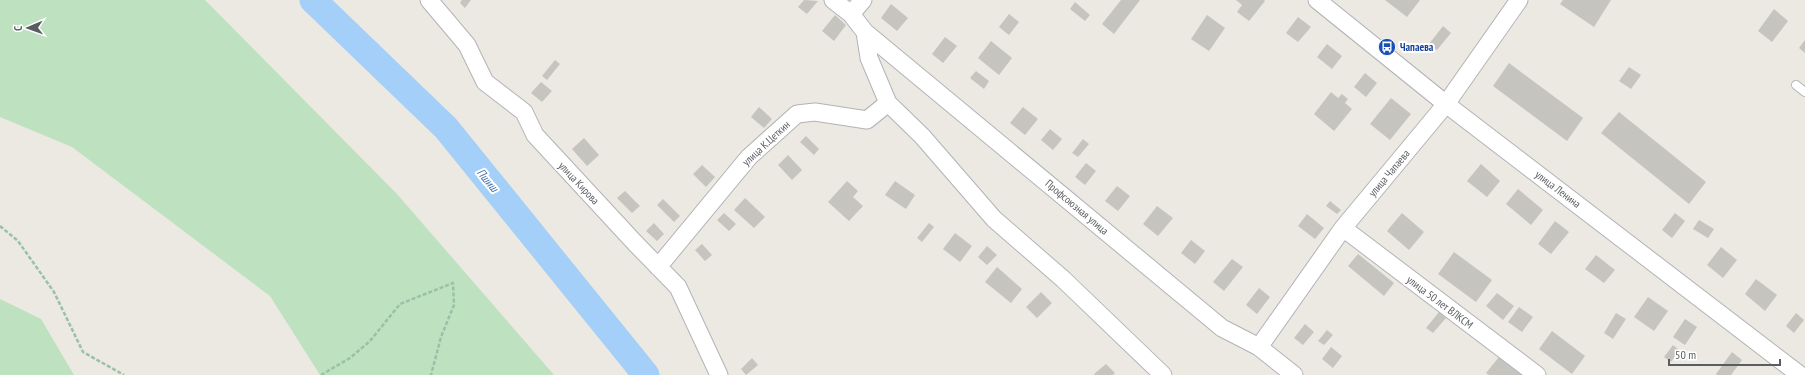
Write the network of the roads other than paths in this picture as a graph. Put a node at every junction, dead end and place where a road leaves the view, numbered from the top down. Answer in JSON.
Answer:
{"nodes":[{"id":1,"x":429,"y":0,"type":"edge"},
{"id":2,"x":833,"y":0,"type":"edge"},
{"id":3,"x":863,"y":0,"type":"edge"},
{"id":4,"x":1317,"y":0,"type":"edge"},
{"id":5,"x":1519,"y":0,"type":"edge"},
{"id":6,"x":851,"y":14,"type":"junction"},
{"id":7,"x":865,"y":32,"type":"junction"},
{"id":8,"x":1796,"y":85,"type":"dead end"},
{"id":9,"x":1805,"y":92,"type":"edge"},
{"id":10,"x":888,"y":103,"type":"junction"},
{"id":11,"x":1446,"y":104,"type":"junction"},
{"id":12,"x":1343,"y":228,"type":"junction"},
{"id":13,"x":658,"y":266,"type":"junction"},
{"id":14,"x":1259,"y":347,"type":"junction"},
{"id":15,"x":719,"y":375,"type":"edge"},
{"id":16,"x":1164,"y":375,"type":"edge"},
{"id":17,"x":1294,"y":375,"type":"edge"},
{"id":18,"x":1537,"y":375,"type":"edge"},
{"id":19,"x":1800,"y":375,"type":"edge"}],
"edges":[{"from":1,"to":13,"type":"street","name":"улица Кирова"},
{"from":2,"to":6,"type":"street","name":"Профсоюзная улица"},
{"from":3,"to":6,"type":"street"},
{"from":4,"to":11,"type":"street","name":"улица Ленина"},
{"from":5,"to":11,"type":"street","name":"улица Чапаева"},
{"from":6,"to":7,"type":"street","name":"Профсоюзная улица"},
{"from":7,"to":10,"type":"street","name":"Профсоюзная улица"},
{"from":7,"to":14,"type":"street","name":"Профсоюзная улица"},
{"from":8,"to":9,"type":"lane"},
{"from":10,"to":13,"type":"street","name":"улица К.Цеткин"},
{"from":10,"to":16,"type":"street","name":"Профсоюзная улица"},
{"from":11,"to":12,"type":"street","name":"улица Чапаева"},
{"from":11,"to":19,"type":"street","name":"улица Ленина"},
{"from":12,"to":14,"type":"street","name":"улица Чапаева"},
{"from":12,"to":18,"type":"street","name":"улица 50 лет ВЛКСМ"},
{"from":13,"to":15,"type":"street","name":"улица Кирова"},
{"from":14,"to":17,"type":"street","name":"Профсоюзная улица"}]}
